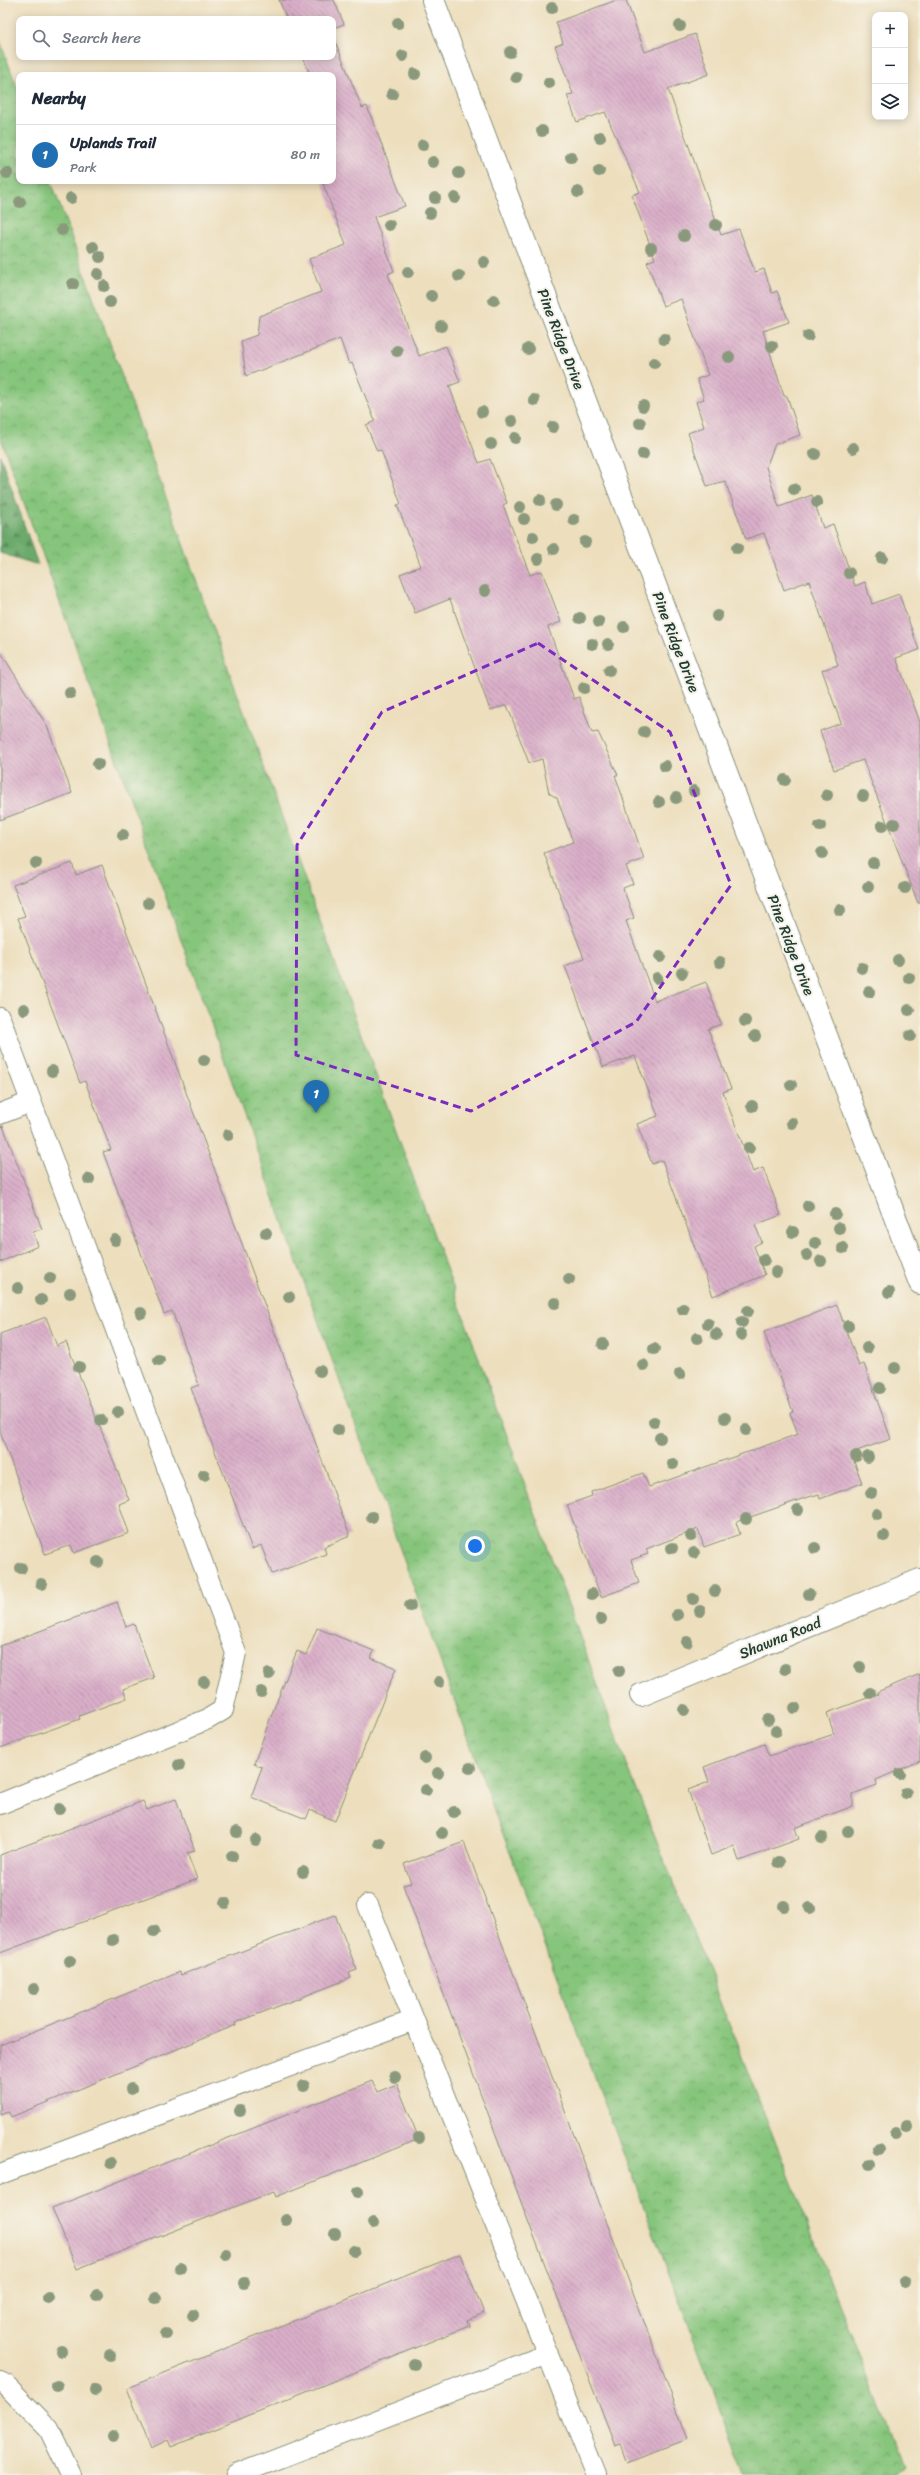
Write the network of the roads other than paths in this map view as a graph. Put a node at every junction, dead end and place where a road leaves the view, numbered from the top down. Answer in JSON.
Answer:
{"nodes":[{"id":1,"x":433,"y":0,"type":"edge"},
{"id":2,"x":0,"y":1018,"type":"edge"},
{"id":3,"x":31,"y":1102,"type":"junction"},
{"id":4,"x":0,"y":1114,"type":"edge"},
{"id":5,"x":920,"y":1283,"type":"edge"},
{"id":6,"x":920,"y":1580,"type":"edge"},
{"id":7,"x":641,"y":1695,"type":"dead end"},
{"id":8,"x":0,"y":1804,"type":"edge"},
{"id":9,"x":368,"y":1905,"type":"dead end"},
{"id":10,"x":414,"y":2020,"type":"junction"},
{"id":11,"x":0,"y":2174,"type":"edge"},
{"id":12,"x":548,"y":2354,"type":"junction"},
{"id":13,"x":0,"y":2382,"type":"edge"},
{"id":14,"x":71,"y":2475,"type":"edge"},
{"id":15,"x":236,"y":2475,"type":"edge"},
{"id":16,"x":596,"y":2475,"type":"edge"}],
"edges":[{"from":1,"to":5,"type":"street","name":"Pine Ridge Drive"},
{"from":2,"to":3,"type":"lane"},
{"from":3,"to":4,"type":"lane"},
{"from":3,"to":8,"type":"lane"},
{"from":6,"to":7,"type":"street","name":"Shawna Road"},
{"from":9,"to":10,"type":"lane"},
{"from":10,"to":11,"type":"lane"},
{"from":10,"to":12,"type":"lane"},
{"from":12,"to":15,"type":"lane"},
{"from":12,"to":16,"type":"lane"},
{"from":13,"to":14,"type":"lane"}]}
